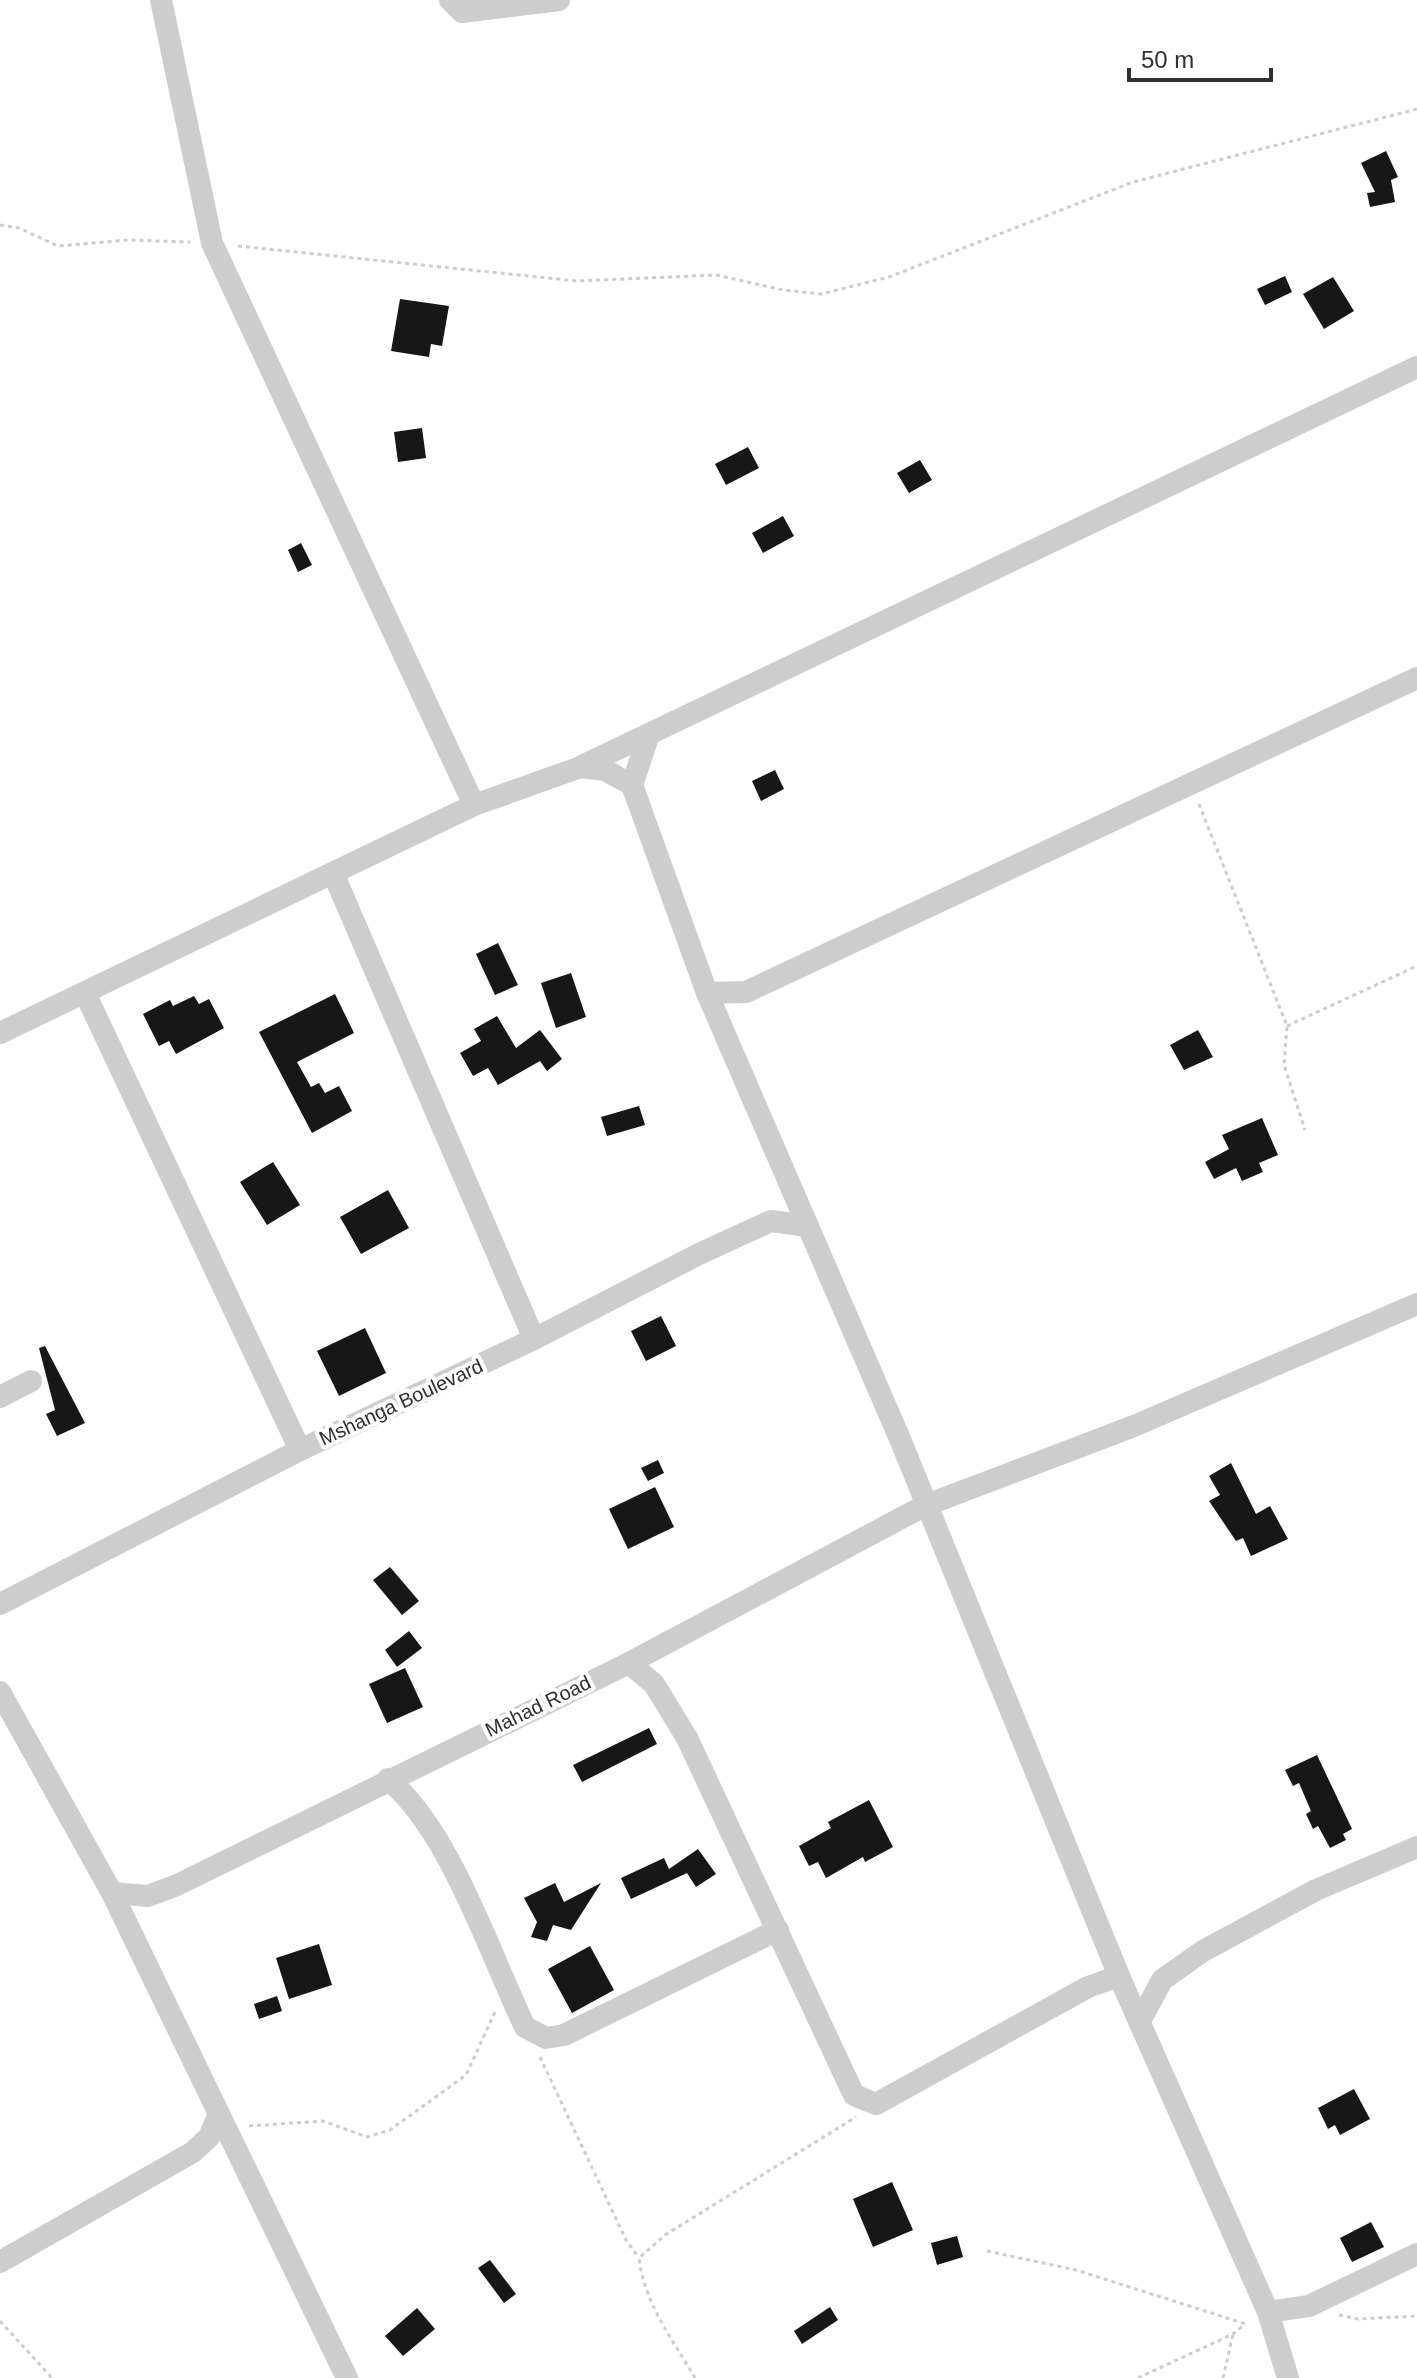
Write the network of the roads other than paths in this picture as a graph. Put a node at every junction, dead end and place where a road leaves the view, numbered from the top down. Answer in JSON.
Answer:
{"nodes":[{"id":1,"x":161,"y":0,"type":"edge"},
{"id":2,"x":450,"y":0,"type":"edge"},
{"id":3,"x":559,"y":0,"type":"edge"},
{"id":4,"x":1417,"y":367,"type":"edge"},
{"id":5,"x":1417,"y":678,"type":"edge"},
{"id":6,"x":648,"y":737,"type":"junction"},
{"id":7,"x":581,"y":767,"type":"junction"},
{"id":8,"x":632,"y":785,"type":"junction"},
{"id":9,"x":474,"y":805,"type":"junction"},
{"id":10,"x":333,"y":873,"type":"junction"},
{"id":11,"x":85,"y":993,"type":"junction"},
{"id":12,"x":707,"y":993,"type":"junction"},
{"id":13,"x":0,"y":1033,"type":"edge"},
{"id":14,"x":789,"y":1183,"type":"junction"},
{"id":15,"x":771,"y":1221,"type":"junction"},
{"id":16,"x":808,"y":1226,"type":"junction"},
{"id":17,"x":1417,"y":1304,"type":"edge"},
{"id":18,"x":534,"y":1339,"type":"junction"},
{"id":19,"x":31,"y":1381,"type":"dead end"},
{"id":20,"x":0,"y":1397,"type":"edge"},
{"id":21,"x":300,"y":1450,"type":"junction"},
{"id":22,"x":924,"y":1506,"type":"junction"},
{"id":23,"x":0,"y":1604,"type":"edge"},
{"id":24,"x":629,"y":1663,"type":"junction"},
{"id":25,"x":0,"y":1692,"type":"edge"},
{"id":26,"x":388,"y":1779,"type":"junction"},
{"id":27,"x":1417,"y":1847,"type":"edge"},
{"id":28,"x":112,"y":1893,"type":"junction"},
{"id":29,"x":148,"y":1896,"type":"junction"},
{"id":30,"x":778,"y":1930,"type":"junction"},
{"id":31,"x":133,"y":1937,"type":"junction"},
{"id":32,"x":1119,"y":1974,"type":"junction"},
{"id":33,"x":1162,"y":1980,"type":"junction"},
{"id":34,"x":1141,"y":2019,"type":"junction"},
{"id":35,"x":222,"y":2122,"type":"junction"},
{"id":36,"x":1417,"y":2254,"type":"edge"},
{"id":37,"x":0,"y":2262,"type":"edge"},
{"id":38,"x":1303,"y":2308,"type":"junction"},
{"id":39,"x":1268,"y":2312,"type":"junction"},
{"id":40,"x":1277,"y":2346,"type":"junction"},
{"id":41,"x":347,"y":2378,"type":"edge"},
{"id":42,"x":1288,"y":2378,"type":"edge"}],
"edges":[{"from":1,"to":9,"type":"street"},
{"from":2,"to":3,"type":"street"},
{"from":4,"to":6,"type":"street"},
{"from":5,"to":12,"type":"street"},
{"from":6,"to":7,"type":"street"},
{"from":6,"to":8,"type":"street"},
{"from":7,"to":8,"type":"street"},
{"from":7,"to":9,"type":"street"},
{"from":8,"to":12,"type":"street"},
{"from":9,"to":10,"type":"street"},
{"from":10,"to":11,"type":"street"},
{"from":10,"to":18,"type":"street"},
{"from":11,"to":13,"type":"street"},
{"from":11,"to":21,"type":"street"},
{"from":12,"to":14,"type":"street"},
{"from":14,"to":15,"type":"street"},
{"from":14,"to":16,"type":"street"},
{"from":15,"to":16,"type":"street"},
{"from":15,"to":18,"type":"street","name":"Mshanga Boulevard"},
{"from":16,"to":22,"type":"street"},
{"from":17,"to":22,"type":"street","name":"Mahad Road"},
{"from":18,"to":21,"type":"street","name":"Mshanga Boulevard"},
{"from":19,"to":20,"type":"street"},
{"from":21,"to":23,"type":"street","name":"Mshanga Boulevard"},
{"from":22,"to":24,"type":"street","name":"Mahad Road"},
{"from":22,"to":32,"type":"street"},
{"from":24,"to":26,"type":"street","name":"Mahad Road"},
{"from":24,"to":30,"type":"street"},
{"from":25,"to":28,"type":"street"},
{"from":26,"to":29,"type":"street","name":"Mahad Road"},
{"from":26,"to":30,"type":"street"},
{"from":27,"to":33,"type":"street"},
{"from":28,"to":29,"type":"street","name":"Mahad Road"},
{"from":28,"to":31,"type":"street"},
{"from":29,"to":31,"type":"street"},
{"from":30,"to":32,"type":"street"},
{"from":31,"to":35,"type":"street"},
{"from":32,"to":33,"type":"street"},
{"from":32,"to":34,"type":"street"},
{"from":33,"to":34,"type":"street"},
{"from":34,"to":39,"type":"street"},
{"from":35,"to":37,"type":"street"},
{"from":35,"to":41,"type":"street"},
{"from":36,"to":38,"type":"street"},
{"from":38,"to":39,"type":"street"},
{"from":38,"to":40,"type":"street"},
{"from":39,"to":40,"type":"street"},
{"from":40,"to":42,"type":"street"}]}
